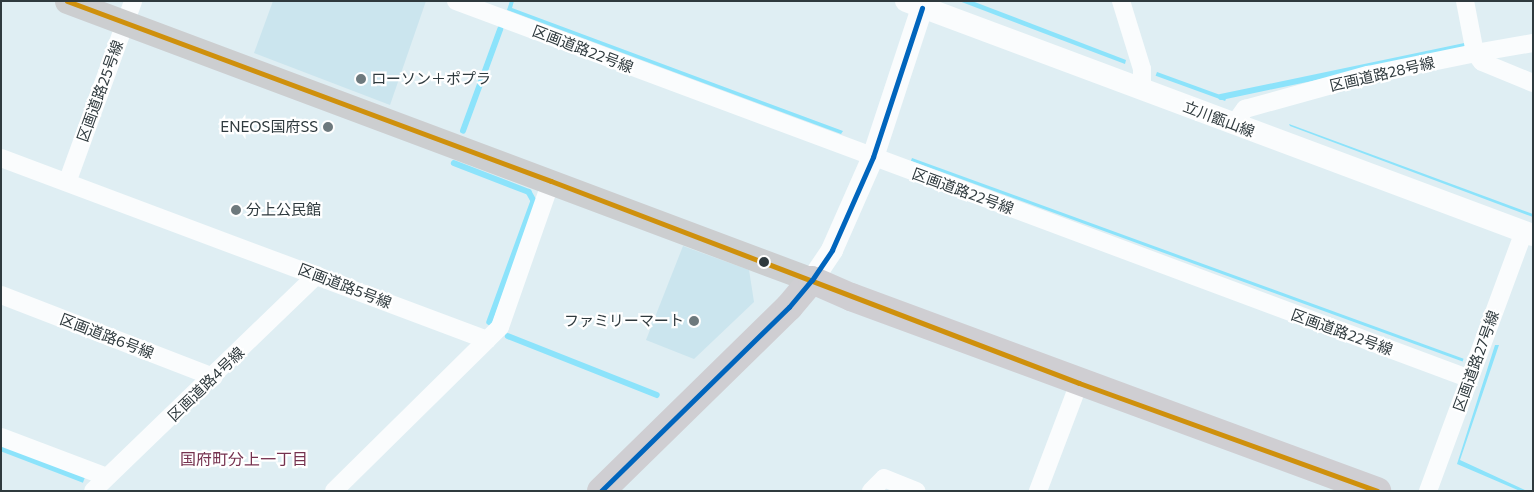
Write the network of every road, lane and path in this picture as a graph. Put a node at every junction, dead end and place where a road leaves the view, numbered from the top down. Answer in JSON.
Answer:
{"nodes":[{"id":1,"x":67,"y":1,"type":"edge"},
{"id":2,"x":456,"y":1,"type":"edge"},
{"id":3,"x":1121,"y":1,"type":"edge"},
{"id":4,"x":1465,"y":1,"type":"edge"},
{"id":5,"x":914,"y":4,"type":"edge"},
{"id":6,"x":129,"y":12,"type":"edge"},
{"id":7,"x":1533,"y":43,"type":"edge"},
{"id":8,"x":1475,"y":53,"type":"junction"},
{"id":9,"x":1533,"y":84,"type":"edge"},
{"id":10,"x":1142,"y":89,"type":"junction"},
{"id":11,"x":1234,"y":124,"type":"junction"},
{"id":12,"x":873,"y":157,"type":"junction"},
{"id":13,"x":1,"y":158,"type":"edge"},
{"id":14,"x":68,"y":180,"type":"junction"},
{"id":15,"x":551,"y":181,"type":"junction"},
{"id":16,"x":1529,"y":233,"type":"edge"},
{"id":17,"x":317,"y":275,"type":"junction"},
{"id":18,"x":812,"y":280,"type":"junction"},
{"id":19,"x":1,"y":295,"type":"edge"},
{"id":20,"x":488,"y":340,"type":"junction"},
{"id":21,"x":214,"y":377,"type":"junction"},
{"id":22,"x":1470,"y":379,"type":"junction"},
{"id":23,"x":1079,"y":383,"type":"junction"},
{"id":24,"x":1,"y":436,"type":"edge"},
{"id":25,"x":107,"y":477,"type":"junction"},
{"id":26,"x":93,"y":491,"type":"edge"},
{"id":27,"x":334,"y":491,"type":"edge"},
{"id":28,"x":601,"y":491,"type":"edge"},
{"id":29,"x":871,"y":491,"type":"edge"},
{"id":30,"x":917,"y":491,"type":"edge"},
{"id":31,"x":1038,"y":491,"type":"edge"},
{"id":32,"x":1377,"y":491,"type":"edge"},
{"id":33,"x":1428,"y":491,"type":"edge"}],
"edges":[{"from":1,"to":6,"type":"main road"},
{"from":2,"to":12,"type":"street","name":"区画道路22号線"},
{"from":3,"to":10,"type":"street"},
{"from":4,"to":8,"type":"street"},
{"from":5,"to":10,"type":"street","name":"立川甑山線"},
{"from":5,"to":12,"type":"street"},
{"from":6,"to":14,"type":"street","name":"区画道路25号線"},
{"from":6,"to":15,"type":"main road"},
{"from":7,"to":8,"type":"street","name":"区画道路28号線"},
{"from":8,"to":9,"type":"street"},
{"from":8,"to":11,"type":"street","name":"区画道路28号線"},
{"from":10,"to":11,"type":"street","name":"立川甑山線"},
{"from":11,"to":16,"type":"street","name":"立川甑山線"},
{"from":12,"to":18,"type":"street"},
{"from":12,"to":22,"type":"street","name":"区画道路22号線"},
{"from":13,"to":14,"type":"street","name":"区画道路5号線"},
{"from":14,"to":17,"type":"street","name":"区画道路5号線"},
{"from":15,"to":18,"type":"main road"},
{"from":15,"to":20,"type":"street"},
{"from":16,"to":22,"type":"street","name":"区画道路27号線"},
{"from":17,"to":20,"type":"street","name":"区画道路5号線"},
{"from":17,"to":21,"type":"street","name":"区画道路4号線"},
{"from":18,"to":23,"type":"main road"},
{"from":18,"to":28,"type":"main road"},
{"from":19,"to":21,"type":"street","name":"区画道路6号線"},
{"from":20,"to":27,"type":"street"},
{"from":21,"to":25,"type":"street","name":"区画道路4号線"},
{"from":22,"to":33,"type":"street","name":"区画道路27号線"},
{"from":23,"to":31,"type":"street"},
{"from":23,"to":32,"type":"main road"},
{"from":24,"to":25,"type":"street"},
{"from":25,"to":26,"type":"street","name":"区画道路4号線"},
{"from":29,"to":30,"type":"street"}]}
